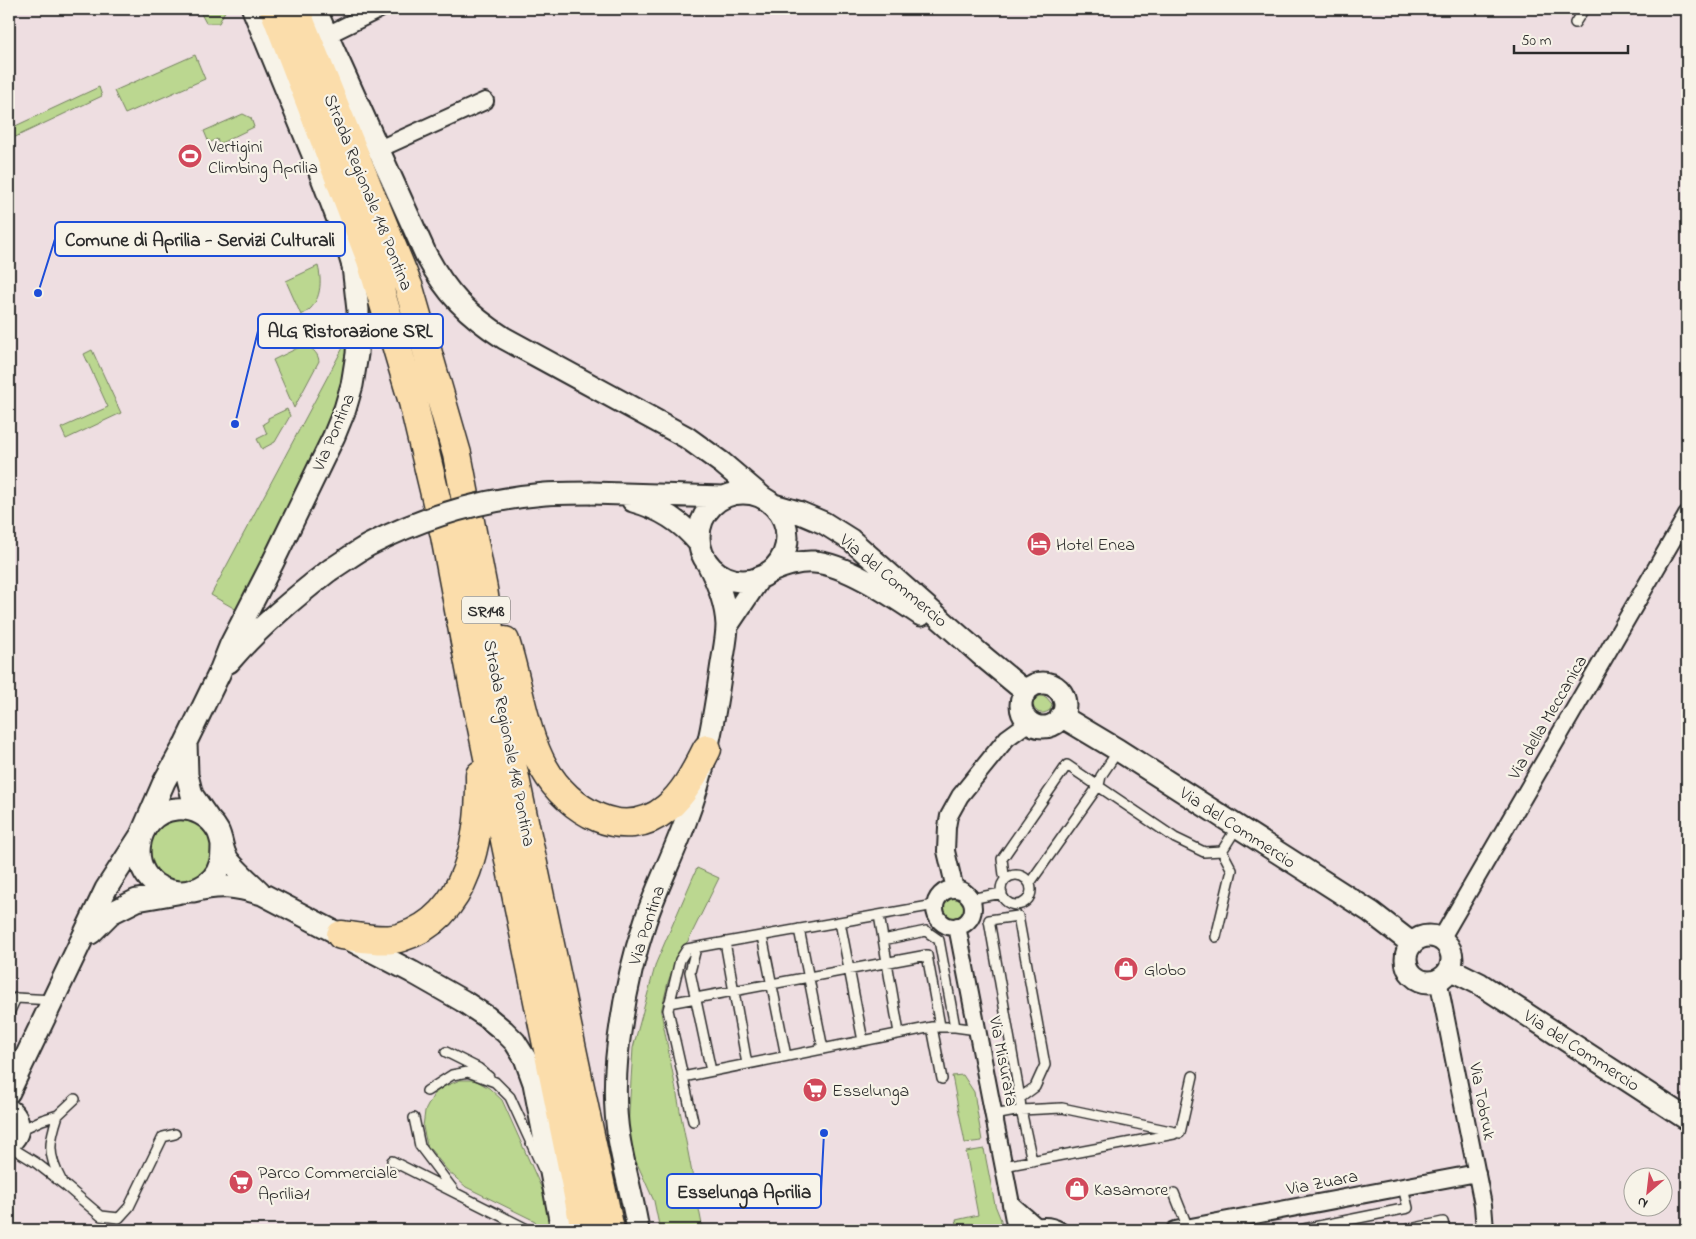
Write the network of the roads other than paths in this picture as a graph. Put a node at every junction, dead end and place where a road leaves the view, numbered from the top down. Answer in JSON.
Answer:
{"nodes":[{"id":1,"x":253,"y":9,"type":"edge"},
{"id":2,"x":274,"y":9,"type":"edge"},
{"id":3,"x":295,"y":9,"type":"edge"},
{"id":4,"x":315,"y":9,"type":"edge"},
{"id":5,"x":380,"y":9,"type":"edge"},
{"id":6,"x":1584,"y":9,"type":"edge"},
{"id":7,"x":1575,"y":24,"type":"dead end"},
{"id":8,"x":328,"y":36,"type":"junction"},
{"id":9,"x":485,"y":101,"type":"dead end"},
{"id":10,"x":379,"y":149,"type":"junction"},
{"id":11,"x":590,"y":493,"type":"junction"},
{"id":12,"x":722,"y":497,"type":"junction"},
{"id":13,"x":768,"y":501,"type":"junction"},
{"id":14,"x":1687,"y":515,"type":"edge"},
{"id":15,"x":699,"y":543,"type":"junction"},
{"id":16,"x":708,"y":564,"type":"junction"},
{"id":17,"x":764,"y":575,"type":"junction"},
{"id":18,"x":483,"y":589,"type":"junction"},
{"id":19,"x":727,"y":626,"type":"junction"},
{"id":20,"x":980,"y":654,"type":"junction"},
{"id":21,"x":219,"y":674,"type":"junction"},
{"id":22,"x":473,"y":684,"type":"junction"},
{"id":23,"x":1026,"y":692,"type":"junction"},
{"id":24,"x":1061,"y":716,"type":"junction"},
{"id":25,"x":1029,"y":722,"type":"junction"},
{"id":26,"x":186,"y":742,"type":"junction"},
{"id":27,"x":707,"y":748,"type":"junction"},
{"id":28,"x":1118,"y":750,"type":"junction"},
{"id":29,"x":1099,"y":786,"type":"junction"},
{"id":30,"x":209,"y":820,"type":"junction"},
{"id":31,"x":1238,"y":827,"type":"junction"},
{"id":32,"x":141,"y":835,"type":"junction"},
{"id":33,"x":222,"y":845,"type":"junction"},
{"id":34,"x":1222,"y":851,"type":"junction"},
{"id":35,"x":1007,"y":878,"type":"junction"},
{"id":36,"x":1029,"y":882,"type":"junction"},
{"id":37,"x":955,"y":889,"type":"junction"},
{"id":38,"x":185,"y":892,"type":"junction"},
{"id":39,"x":1002,"y":893,"type":"junction"},
{"id":40,"x":262,"y":894,"type":"junction"},
{"id":41,"x":970,"y":899,"type":"junction"},
{"id":42,"x":1014,"y":904,"type":"junction"},
{"id":43,"x":935,"y":905,"type":"junction"},
{"id":44,"x":879,"y":915,"type":"junction"},
{"id":45,"x":1018,"y":916,"type":"junction"},
{"id":46,"x":840,"y":922,"type":"junction"},
{"id":47,"x":957,"y":926,"type":"junction"},
{"id":48,"x":799,"y":929,"type":"junction"},
{"id":49,"x":341,"y":935,"type":"junction"},
{"id":50,"x":762,"y":936,"type":"junction"},
{"id":51,"x":1216,"y":937,"type":"dead end"},
{"id":52,"x":1440,"y":939,"type":"junction"},
{"id":53,"x":883,"y":940,"type":"junction"},
{"id":54,"x":82,"y":942,"type":"junction"},
{"id":55,"x":726,"y":942,"type":"junction"},
{"id":56,"x":1411,"y":943,"type":"junction"},
{"id":57,"x":696,"y":948,"type":"junction"},
{"id":58,"x":887,"y":962,"type":"junction"},
{"id":59,"x":849,"y":970,"type":"junction"},
{"id":60,"x":1444,"y":974,"type":"junction"},
{"id":61,"x":809,"y":977,"type":"junction"},
{"id":62,"x":772,"y":984,"type":"junction"},
{"id":63,"x":734,"y":991,"type":"junction"},
{"id":64,"x":696,"y":998,"type":"junction"},
{"id":65,"x":54,"y":1000,"type":"junction"},
{"id":66,"x":669,"y":1003,"type":"junction"},
{"id":67,"x":9,"y":1013,"type":"edge"},
{"id":68,"x":936,"y":1026,"type":"junction"},
{"id":69,"x":955,"y":1026,"type":"junction"},
{"id":70,"x":977,"y":1030,"type":"junction"},
{"id":71,"x":899,"y":1034,"type":"junction"},
{"id":72,"x":863,"y":1041,"type":"junction"},
{"id":73,"x":823,"y":1049,"type":"junction"},
{"id":74,"x":446,"y":1052,"type":"dead end"},
{"id":75,"x":786,"y":1056,"type":"junction"},
{"id":76,"x":747,"y":1064,"type":"junction"},
{"id":77,"x":711,"y":1071,"type":"junction"},
{"id":78,"x":1193,"y":1076,"type":"dead end"},
{"id":79,"x":683,"y":1077,"type":"junction"},
{"id":80,"x":942,"y":1079,"type":"dead end"},
{"id":81,"x":495,"y":1082,"type":"junction"},
{"id":82,"x":10,"y":1085,"type":"edge"},
{"id":83,"x":427,"y":1091,"type":"dead end"},
{"id":84,"x":1020,"y":1098,"type":"junction"},
{"id":85,"x":75,"y":1099,"type":"dead end"},
{"id":86,"x":1020,"y":1110,"type":"junction"},
{"id":87,"x":58,"y":1115,"type":"junction"},
{"id":88,"x":994,"y":1115,"type":"junction"},
{"id":89,"x":414,"y":1118,"type":"dead end"},
{"id":90,"x":1687,"y":1119,"type":"edge"},
{"id":91,"x":693,"y":1121,"type":"dead end"},
{"id":92,"x":13,"y":1132,"type":"edge"},
{"id":93,"x":1180,"y":1133,"type":"junction"},
{"id":94,"x":175,"y":1134,"type":"dead end"},
{"id":95,"x":1032,"y":1160,"type":"junction"},
{"id":96,"x":392,"y":1161,"type":"dead end"},
{"id":97,"x":1004,"y":1166,"type":"junction"},
{"id":98,"x":1477,"y":1173,"type":"junction"},
{"id":99,"x":64,"y":1184,"type":"junction"},
{"id":100,"x":1403,"y":1187,"type":"junction"},
{"id":101,"x":456,"y":1193,"type":"junction"},
{"id":102,"x":555,"y":1193,"type":"junction"},
{"id":103,"x":1174,"y":1193,"type":"dead end"},
{"id":104,"x":1011,"y":1204,"type":"junction"},
{"id":105,"x":1216,"y":1226,"type":"edge"},
{"id":106,"x":1031,"y":1228,"type":"edge"},
{"id":107,"x":639,"y":1229,"type":"edge"},
{"id":108,"x":1182,"y":1229,"type":"edge"},
{"id":109,"x":1420,"y":1229,"type":"edge"},
{"id":110,"x":529,"y":1230,"type":"edge"},
{"id":111,"x":562,"y":1230,"type":"edge"},
{"id":112,"x":586,"y":1230,"type":"edge"},
{"id":113,"x":610,"y":1230,"type":"edge"},
{"id":114,"x":1016,"y":1230,"type":"edge"},
{"id":115,"x":1059,"y":1230,"type":"edge"},
{"id":116,"x":1299,"y":1230,"type":"edge"},
{"id":117,"x":1405,"y":1230,"type":"edge"},
{"id":118,"x":1445,"y":1230,"type":"edge"},
{"id":119,"x":1485,"y":1230,"type":"edge"}],
"edges":[{"from":1,"to":21,"type":"street","name":"Via Pontina"},
{"from":2,"to":22,"type":"highway","name":"Strada Regionale 148 Pontina","number":"SR148"},
{"from":3,"to":18,"type":"highway","name":"Strada Regionale 148 Pontina","number":"SR148"},
{"from":4,"to":8,"type":"street"},
{"from":5,"to":8,"type":"street"},
{"from":6,"to":7,"type":"lane"},
{"from":8,"to":10,"type":"street"},
{"from":9,"to":10,"type":"street"},
{"from":10,"to":13,"type":"street"},
{"from":11,"to":12,"type":"street"},
{"from":11,"to":15,"type":"street"},
{"from":11,"to":21,"type":"street","bridge":true},
{"from":12,"to":13,"type":"street"},
{"from":12,"to":15,"type":"street"},
{"from":13,"to":17,"type":"street"},
{"from":13,"to":20,"type":"street","name":"Via del Commercio"},
{"from":14,"to":52,"type":"street","name":"Via della Meccanica"},
{"from":15,"to":16,"type":"street"},
{"from":16,"to":17,"type":"street"},
{"from":16,"to":19,"type":"street","name":"Via Pontina"},
{"from":17,"to":19,"type":"street","name":"Via Pontina"},
{"from":17,"to":20,"type":"street","name":"Via del Commercio"},
{"from":18,"to":27,"type":"highway"},
{"from":18,"to":113,"type":"highway","name":"Strada Regionale 148 Pontina","number":"SR148"},
{"from":19,"to":27,"type":"street","name":"Via Pontina"},
{"from":20,"to":23,"type":"street","name":"Via del Commercio"},
{"from":21,"to":26,"type":"street"},
{"from":22,"to":49,"type":"highway"},
{"from":22,"to":112,"type":"highway","name":"Strada Regionale 148 Pontina","number":"SR148"},
{"from":23,"to":24,"type":"street"},
{"from":23,"to":25,"type":"street"},
{"from":24,"to":25,"type":"street"},
{"from":24,"to":28,"type":"street","name":"Via del Commercio"},
{"from":25,"to":37,"type":"street"},
{"from":26,"to":30,"type":"street"},
{"from":26,"to":32,"type":"street"},
{"from":27,"to":107,"type":"street","name":"Via Pontina"},
{"from":28,"to":29,"type":"lane"},
{"from":28,"to":31,"type":"street","name":"Via del Commercio"},
{"from":29,"to":34,"type":"lane"},
{"from":29,"to":35,"type":"lane"},
{"from":29,"to":36,"type":"lane"},
{"from":30,"to":32,"type":"street"},
{"from":30,"to":33,"type":"street"},
{"from":31,"to":34,"type":"lane"},
{"from":31,"to":56,"type":"street","name":"Via del Commercio"},
{"from":32,"to":38,"type":"street"},
{"from":32,"to":54,"type":"street"},
{"from":33,"to":38,"type":"street"},
{"from":33,"to":40,"type":"street"},
{"from":34,"to":51,"type":"lane"},
{"from":35,"to":36,"type":"lane"},
{"from":35,"to":39,"type":"lane"},
{"from":36,"to":42,"type":"lane"},
{"from":37,"to":41,"type":"street"},
{"from":37,"to":43,"type":"street"},
{"from":38,"to":40,"type":"street"},
{"from":38,"to":54,"type":"street"},
{"from":39,"to":41,"type":"lane"},
{"from":39,"to":42,"type":"lane"},
{"from":40,"to":49,"type":"street"},
{"from":41,"to":47,"type":"street"},
{"from":42,"to":45,"type":"lane"},
{"from":43,"to":44,"type":"lane"},
{"from":43,"to":47,"type":"street"},
{"from":44,"to":46,"type":"lane"},
{"from":44,"to":53,"type":"lane"},
{"from":45,"to":84,"type":"lane"},
{"from":45,"to":84,"type":"lane"},
{"from":46,"to":48,"type":"lane"},
{"from":46,"to":59,"type":"lane"},
{"from":47,"to":70,"type":"street","name":"Via Misurata"},
{"from":48,"to":50,"type":"lane"},
{"from":48,"to":61,"type":"lane"},
{"from":49,"to":102,"type":"street"},
{"from":50,"to":55,"type":"lane"},
{"from":50,"to":62,"type":"lane"},
{"from":52,"to":56,"type":"street"},
{"from":52,"to":60,"type":"street"},
{"from":53,"to":58,"type":"lane"},
{"from":53,"to":69,"type":"lane"},
{"from":54,"to":65,"type":"street"},
{"from":55,"to":57,"type":"lane"},
{"from":55,"to":63,"type":"lane"},
{"from":56,"to":60,"type":"street"},
{"from":57,"to":64,"type":"lane"},
{"from":57,"to":66,"type":"lane"},
{"from":58,"to":59,"type":"lane"},
{"from":58,"to":68,"type":"lane"},
{"from":58,"to":71,"type":"lane"},
{"from":59,"to":61,"type":"lane"},
{"from":59,"to":72,"type":"lane"},
{"from":60,"to":90,"type":"street","name":"Via del Commercio"},
{"from":60,"to":98,"type":"street","name":"Via Tobruk"},
{"from":61,"to":62,"type":"lane"},
{"from":61,"to":73,"type":"lane"},
{"from":62,"to":63,"type":"lane"},
{"from":62,"to":75,"type":"lane"},
{"from":63,"to":64,"type":"lane"},
{"from":63,"to":76,"type":"lane"},
{"from":64,"to":66,"type":"lane"},
{"from":64,"to":77,"type":"lane"},
{"from":65,"to":67,"type":"lane"},
{"from":65,"to":82,"type":"street"},
{"from":66,"to":79,"type":"lane"},
{"from":68,"to":69,"type":"lane"},
{"from":68,"to":71,"type":"lane"},
{"from":68,"to":80,"type":"lane"},
{"from":69,"to":70,"type":"lane"},
{"from":70,"to":88,"type":"street","name":"Via Misurata"},
{"from":71,"to":72,"type":"lane"},
{"from":72,"to":73,"type":"lane"},
{"from":73,"to":75,"type":"lane"},
{"from":74,"to":81,"type":"lane"},
{"from":75,"to":76,"type":"lane"},
{"from":76,"to":77,"type":"lane"},
{"from":77,"to":79,"type":"lane"},
{"from":78,"to":93,"type":"lane"},
{"from":79,"to":91,"type":"lane"},
{"from":81,"to":83,"type":"lane"},
{"from":81,"to":102,"type":"lane"},
{"from":84,"to":86,"type":"lane"},
{"from":85,"to":87,"type":"lane"},
{"from":86,"to":88,"type":"lane"},
{"from":86,"to":93,"type":"lane"},
{"from":86,"to":95,"type":"lane"},
{"from":87,"to":92,"type":"lane"},
{"from":87,"to":99,"type":"lane"},
{"from":88,"to":97,"type":"street","name":"Via Misurata"},
{"from":89,"to":101,"type":"lane"},
{"from":92,"to":99,"type":"lane"},
{"from":93,"to":95,"type":"lane"},
{"from":94,"to":99,"type":"lane"},
{"from":95,"to":97,"type":"lane"},
{"from":96,"to":101,"type":"lane"},
{"from":97,"to":104,"type":"street","name":"Via Misurata"},
{"from":98,"to":100,"type":"street","name":"Via Zuara"},
{"from":98,"to":119,"type":"street","name":"Via Tobruk"},
{"from":100,"to":105,"type":"street","name":"Via Zuara"},
{"from":100,"to":116,"type":"lane"},
{"from":101,"to":110,"type":"lane"},
{"from":102,"to":111,"type":"street"},
{"from":103,"to":108,"type":"lane"},
{"from":104,"to":106,"type":"street"},
{"from":104,"to":114,"type":"street","name":"Via Misurata"},
{"from":105,"to":108,"type":"street","name":"Via Zuara"},
{"from":106,"to":115,"type":"street"},
{"from":109,"to":117,"type":"lane"},
{"from":109,"to":118,"type":"lane"}]}
